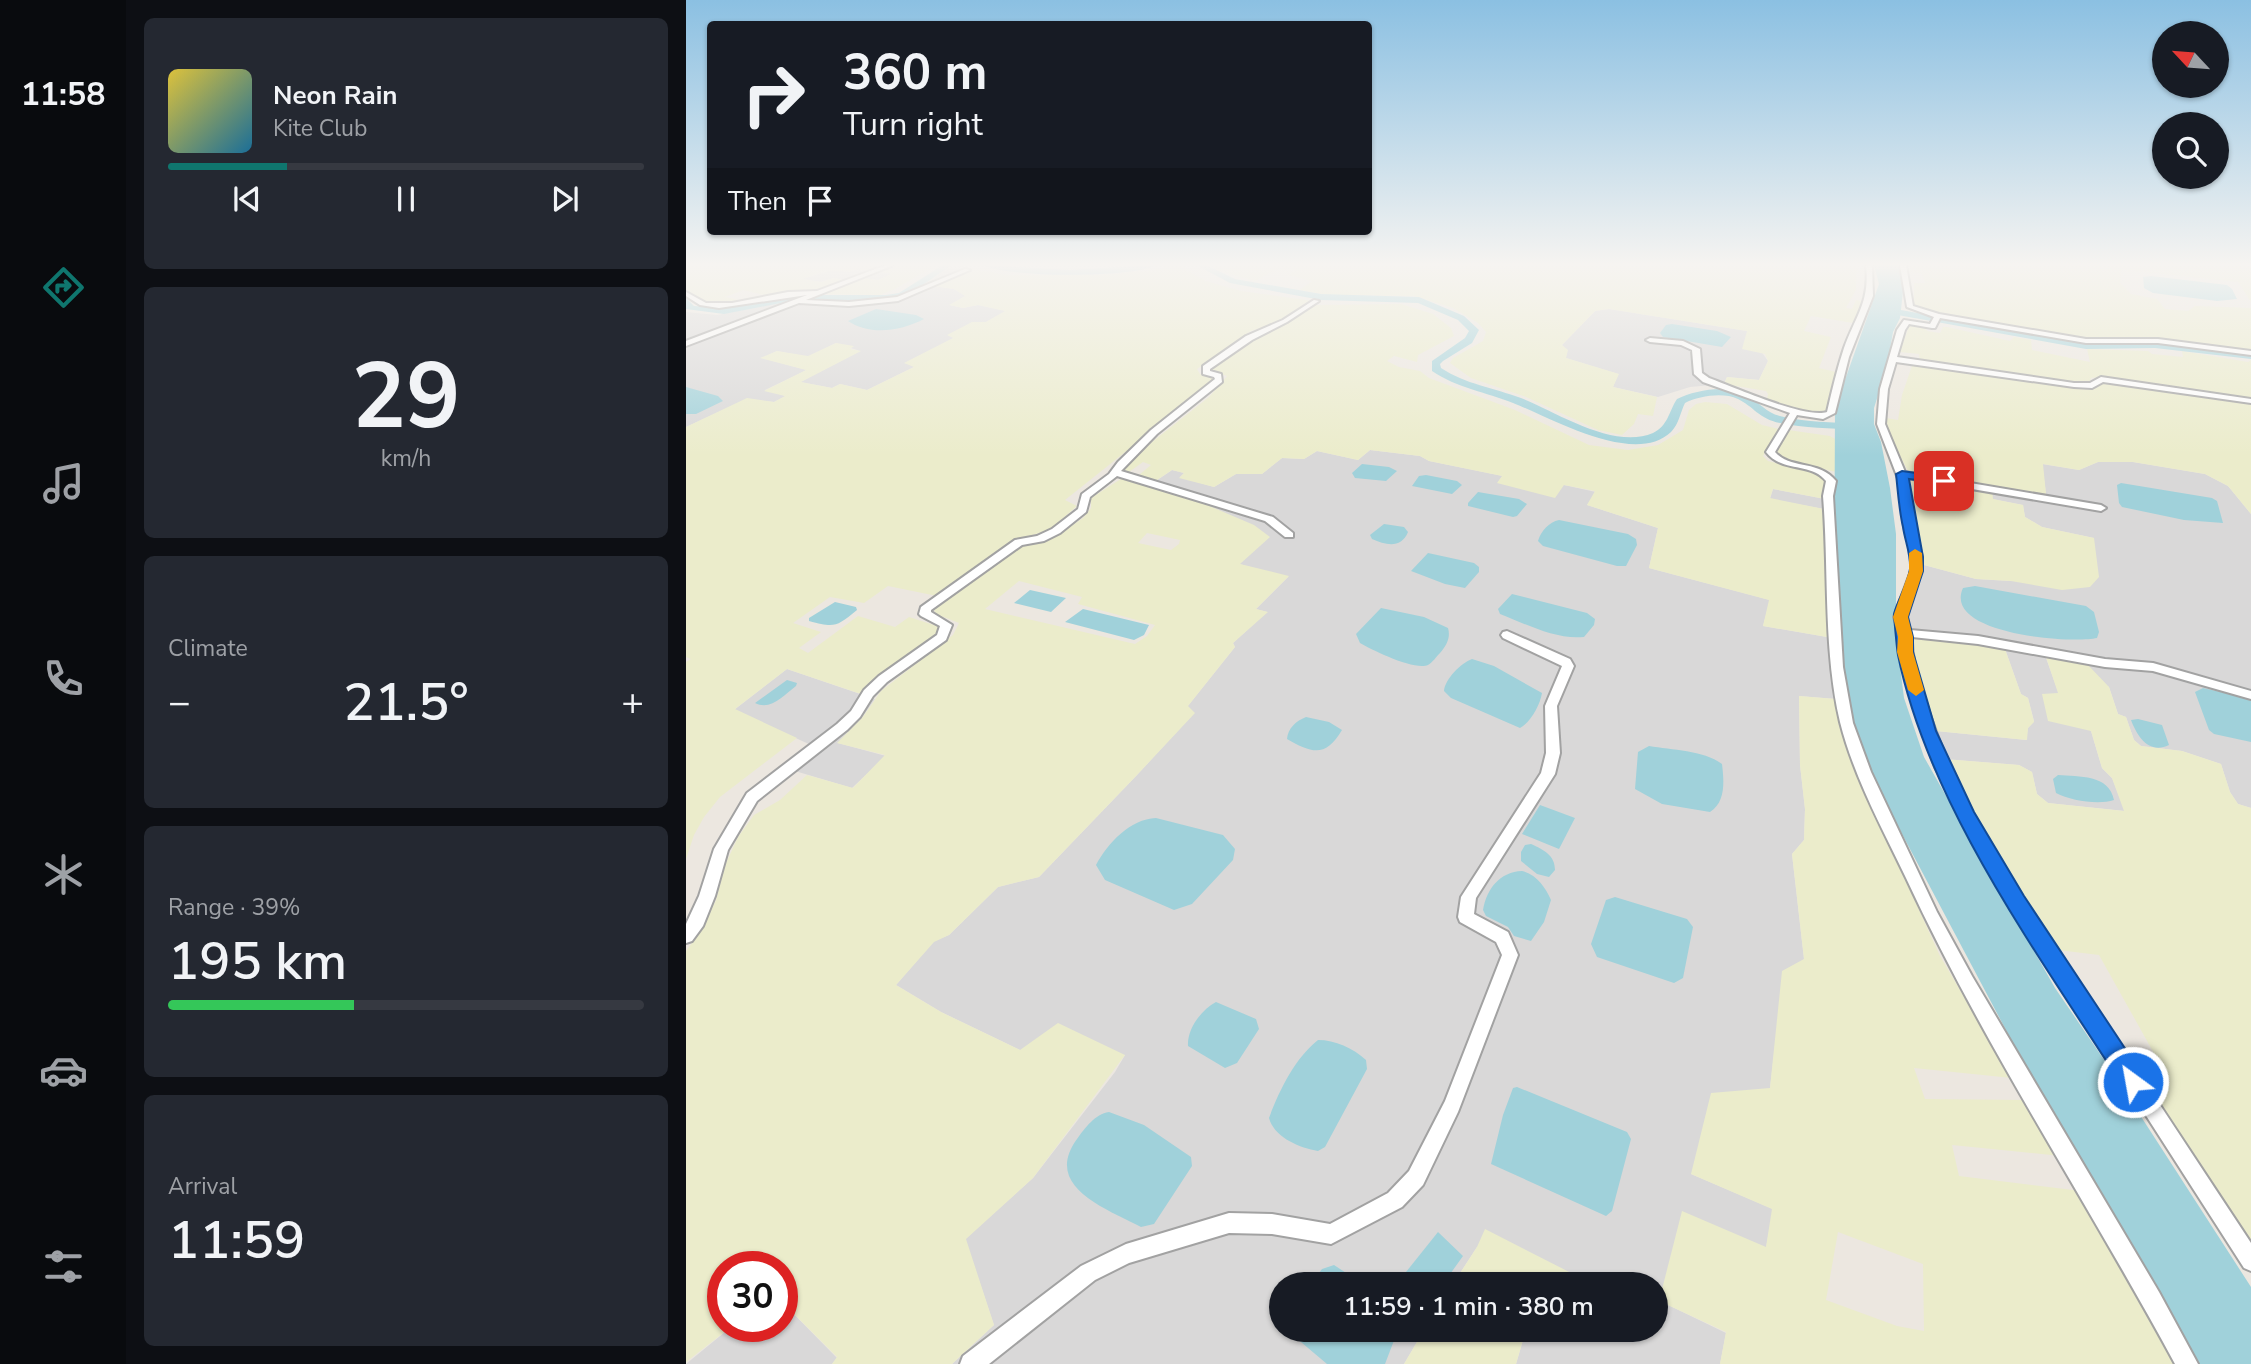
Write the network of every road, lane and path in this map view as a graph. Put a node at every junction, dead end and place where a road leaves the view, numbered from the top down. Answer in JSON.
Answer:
{"nodes":[{"id":1,"x":727,"y":329,"type":"edge"},
{"id":2,"x":1269,"y":329,"type":"edge"},
{"id":3,"x":1856,"y":329,"type":"edge"},
{"id":4,"x":1903,"y":329,"type":"edge"},
{"id":5,"x":1998,"y":329,"type":"edge"},
{"id":6,"x":1650,"y":340,"type":"dead end"},
{"id":7,"x":686,"y":344,"type":"edge"},
{"id":8,"x":2251,"y":353,"type":"edge"},
{"id":9,"x":1894,"y":359,"type":"junction"},
{"id":10,"x":2251,"y":401,"type":"edge"},
{"id":11,"x":1791,"y":418,"type":"junction"},
{"id":12,"x":1115,"y":472,"type":"junction"},
{"id":13,"x":1902,"y":474,"type":"junction"},
{"id":14,"x":2101,"y":508,"type":"dead end"},
{"id":15,"x":1289,"y":535,"type":"dead end"},
{"id":16,"x":1904,"y":633,"type":"junction"},
{"id":17,"x":1507,"y":635,"type":"dead end"},
{"id":18,"x":2251,"y":695,"type":"edge"},
{"id":19,"x":686,"y":936,"type":"edge"},
{"id":20,"x":2251,"y":1261,"type":"edge"},
{"id":21,"x":971,"y":1364,"type":"edge"},
{"id":22,"x":2187,"y":1364,"type":"edge"}],
"edges":[{"from":1,"to":7,"type":"street"},
{"from":2,"to":12,"type":"street"},
{"from":3,"to":11,"type":"street"},
{"from":4,"to":9,"type":"street"},
{"from":5,"to":8,"type":"street"},
{"from":6,"to":11,"type":"street"},
{"from":9,"to":10,"type":"street"},
{"from":9,"to":13,"type":"street"},
{"from":11,"to":22,"type":"street"},
{"from":12,"to":15,"type":"street"},
{"from":12,"to":19,"type":"street"},
{"from":13,"to":14,"type":"street"},
{"from":13,"to":16,"type":"street"},
{"from":16,"to":18,"type":"street"},
{"from":16,"to":20,"type":"street"},
{"from":17,"to":21,"type":"street"}]}
